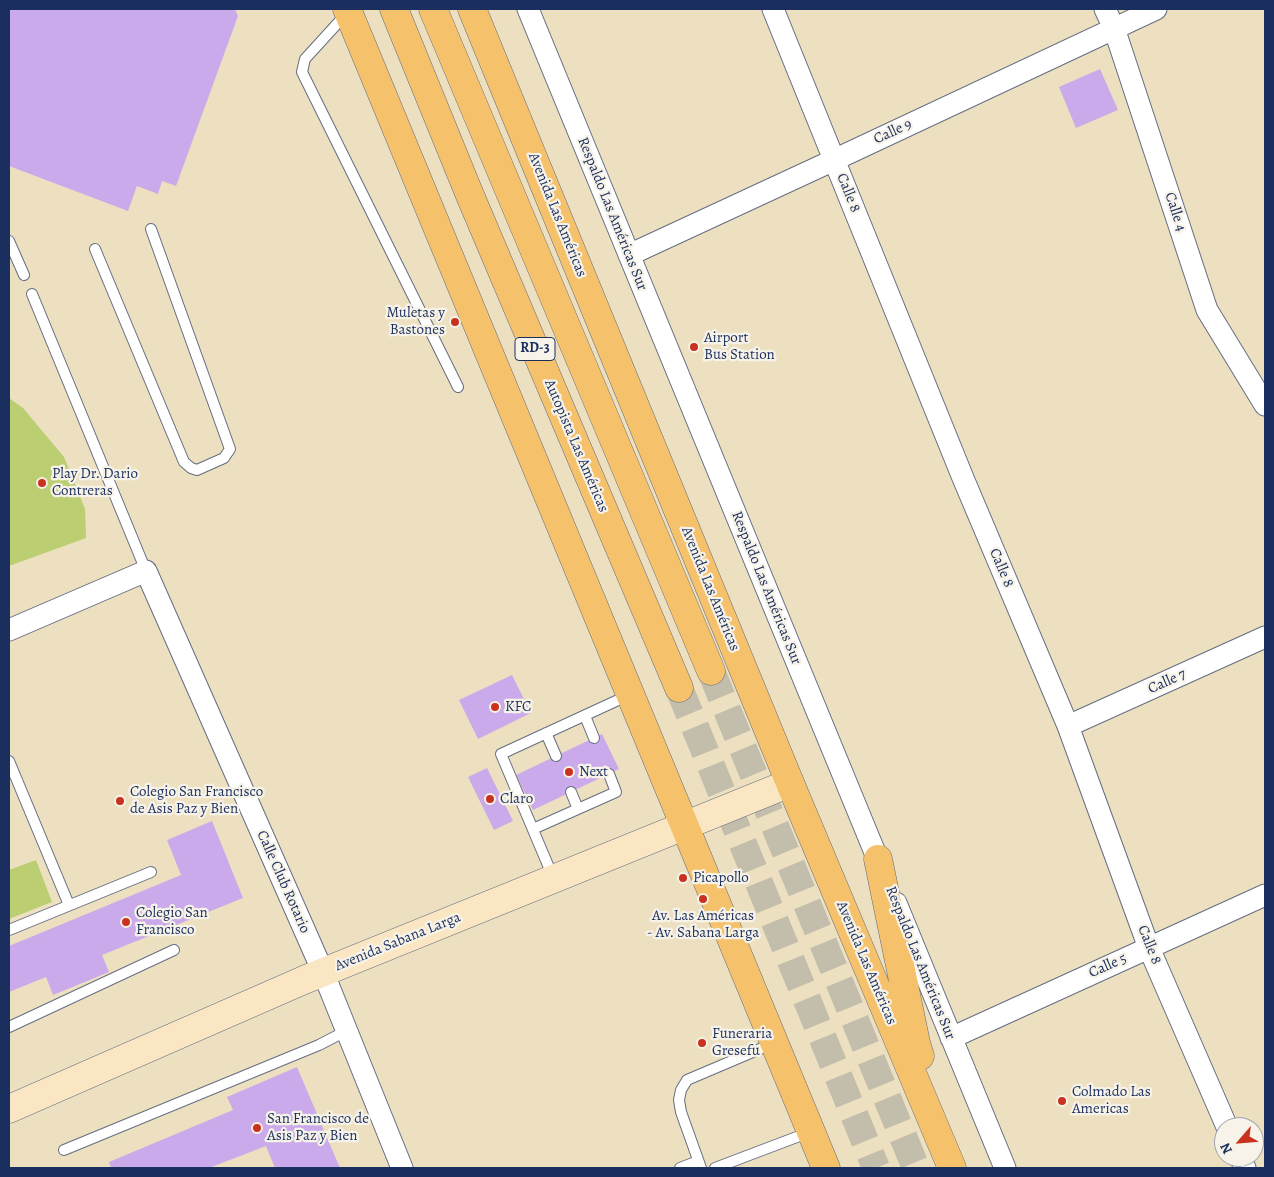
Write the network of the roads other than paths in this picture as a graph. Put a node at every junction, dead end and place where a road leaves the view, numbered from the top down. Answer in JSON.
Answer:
{"nodes":[{"id":1,"x":394,"y":9,"type":"edge"},
{"id":2,"x":433,"y":9,"type":"edge"},
{"id":3,"x":472,"y":9,"type":"edge"},
{"id":4,"x":528,"y":9,"type":"edge"},
{"id":5,"x":773,"y":9,"type":"edge"},
{"id":6,"x":1105,"y":9,"type":"edge"},
{"id":7,"x":1156,"y":9,"type":"edge"},
{"id":8,"x":347,"y":10,"type":"edge"},
{"id":9,"x":1114,"y":28,"type":"junction"},
{"id":10,"x":834,"y":160,"type":"junction"},
{"id":11,"x":152,"y":229,"type":"dead end"},
{"id":12,"x":9,"y":241,"type":"edge"},
{"id":13,"x":95,"y":249,"type":"dead end"},
{"id":14,"x":629,"y":255,"type":"junction"},
{"id":15,"x":24,"y":275,"type":"dead end"},
{"id":16,"x":32,"y":294,"type":"dead end"},
{"id":17,"x":458,"y":387,"type":"dead end"},
{"id":18,"x":1265,"y":405,"type":"edge"},
{"id":19,"x":146,"y":571,"type":"junction"},
{"id":20,"x":9,"y":630,"type":"edge"},
{"id":21,"x":1265,"y":637,"type":"edge"},
{"id":22,"x":711,"y":671,"type":"tunnel mouth"},
{"id":23,"x":679,"y":688,"type":"tunnel mouth"},
{"id":24,"x":630,"y":694,"type":"junction"},
{"id":25,"x":585,"y":716,"type":"junction"},
{"id":26,"x":1068,"y":726,"type":"junction"},
{"id":27,"x":546,"y":733,"type":"junction"},
{"id":28,"x":594,"y":738,"type":"dead end"},
{"id":29,"x":556,"y":756,"type":"dead end"},
{"id":30,"x":9,"y":761,"type":"edge"},
{"id":31,"x":609,"y":774,"type":"dead end"},
{"id":32,"x":790,"y":783,"type":"junction"},
{"id":33,"x":571,"y":792,"type":"dead end"},
{"id":34,"x":578,"y":809,"type":"junction"},
{"id":35,"x":684,"y":825,"type":"junction"},
{"id":36,"x":533,"y":829,"type":"junction"},
{"id":37,"x":878,"y":859,"type":"junction"},
{"id":38,"x":151,"y":872,"type":"dead end"},
{"id":39,"x":553,"y":878,"type":"junction"},
{"id":40,"x":1265,"y":895,"type":"edge"},
{"id":41,"x":69,"y":905,"type":"junction"},
{"id":42,"x":9,"y":930,"type":"edge"},
{"id":43,"x":1149,"y":948,"type":"junction"},
{"id":44,"x":174,"y":950,"type":"dead end"},
{"id":45,"x":323,"y":972,"type":"junction"},
{"id":46,"x":9,"y":1027,"type":"edge"},
{"id":47,"x":346,"y":1031,"type":"junction"},
{"id":48,"x":951,"y":1038,"type":"junction"},
{"id":49,"x":774,"y":1043,"type":"junction"},
{"id":50,"x":9,"y":1109,"type":"edge"},
{"id":51,"x":1223,"y":1117,"type":"edge"},
{"id":52,"x":811,"y":1132,"type":"junction"},
{"id":53,"x":64,"y":1150,"type":"dead end"},
{"id":54,"x":700,"y":1164,"type":"edge"},
{"id":55,"x":402,"y":1168,"type":"edge"},
{"id":56,"x":680,"y":1168,"type":"edge"},
{"id":57,"x":715,"y":1168,"type":"edge"},
{"id":58,"x":826,"y":1168,"type":"edge"},
{"id":59,"x":952,"y":1168,"type":"edge"},
{"id":60,"x":960,"y":1168,"type":"edge"},
{"id":61,"x":1005,"y":1168,"type":"edge"}],
"edges":[{"from":1,"to":23,"type":"main road","name":"Autopista Las Américas","number":"RD-3"},
{"from":2,"to":22,"type":"main road","number":"RD-3"},
{"from":3,"to":32,"type":"main road","name":"Avenida Las Américas"},
{"from":4,"to":14,"type":"street","name":"Respaldo Las Américas Sur"},
{"from":5,"to":10,"type":"street","name":"Calle 8"},
{"from":6,"to":9,"type":"street","name":"Calle 4"},
{"from":7,"to":9,"type":"street","name":"Calle 9"},
{"from":8,"to":17,"type":"lane"},
{"from":8,"to":24,"type":"main road"},
{"from":9,"to":10,"type":"street","name":"Calle 9"},
{"from":9,"to":18,"type":"street","name":"Calle 4"},
{"from":10,"to":14,"type":"street","name":"Calle 9"},
{"from":10,"to":26,"type":"street","name":"Calle 8"},
{"from":11,"to":13,"type":"lane"},
{"from":12,"to":15,"type":"lane"},
{"from":14,"to":37,"type":"street","name":"Respaldo Las Américas Sur"},
{"from":16,"to":19,"type":"lane"},
{"from":19,"to":20,"type":"street"},
{"from":19,"to":45,"type":"street","name":"Calle Club Rotario"},
{"from":21,"to":26,"type":"street","name":"Calle 7"},
{"from":24,"to":25,"type":"lane"},
{"from":24,"to":35,"type":"main road"},
{"from":25,"to":27,"type":"lane"},
{"from":25,"to":28,"type":"lane"},
{"from":26,"to":43,"type":"street","name":"Calle 8"},
{"from":27,"to":29,"type":"lane"},
{"from":27,"to":36,"type":"lane"},
{"from":30,"to":41,"type":"lane"},
{"from":31,"to":34,"type":"lane"},
{"from":32,"to":35,"type":"main road","name":"Avenida Sabana Larga"},
{"from":32,"to":59,"type":"main road","name":"Avenida Las Américas"},
{"from":33,"to":34,"type":"lane"},
{"from":34,"to":36,"type":"lane"},
{"from":35,"to":39,"type":"main road","name":"Avenida Sabana Larga"},
{"from":35,"to":49,"type":"main road"},
{"from":36,"to":39,"type":"lane"},
{"from":37,"to":48,"type":"street","name":"Respaldo Las Américas Sur"},
{"from":37,"to":60,"type":"main road"},
{"from":38,"to":41,"type":"lane"},
{"from":39,"to":45,"type":"main road","name":"Avenida Sabana Larga"},
{"from":40,"to":43,"type":"street","name":"Calle 5"},
{"from":41,"to":42,"type":"lane"},
{"from":43,"to":48,"type":"street","name":"Calle 5"},
{"from":43,"to":51,"type":"street","name":"Calle 8"},
{"from":44,"to":46,"type":"lane"},
{"from":45,"to":47,"type":"street","name":"Calle Club Rotario"},
{"from":45,"to":50,"type":"main road","name":"Avenida Sabana Larga"},
{"from":47,"to":53,"type":"lane"},
{"from":47,"to":55,"type":"street","name":"Calle Club Rotario"},
{"from":48,"to":61,"type":"street","name":"Respaldo Las Américas Sur"},
{"from":49,"to":52,"type":"main road"},
{"from":49,"to":54,"type":"lane"},
{"from":52,"to":57,"type":"lane"},
{"from":52,"to":58,"type":"main road"},
{"from":54,"to":56,"type":"lane"}]}
